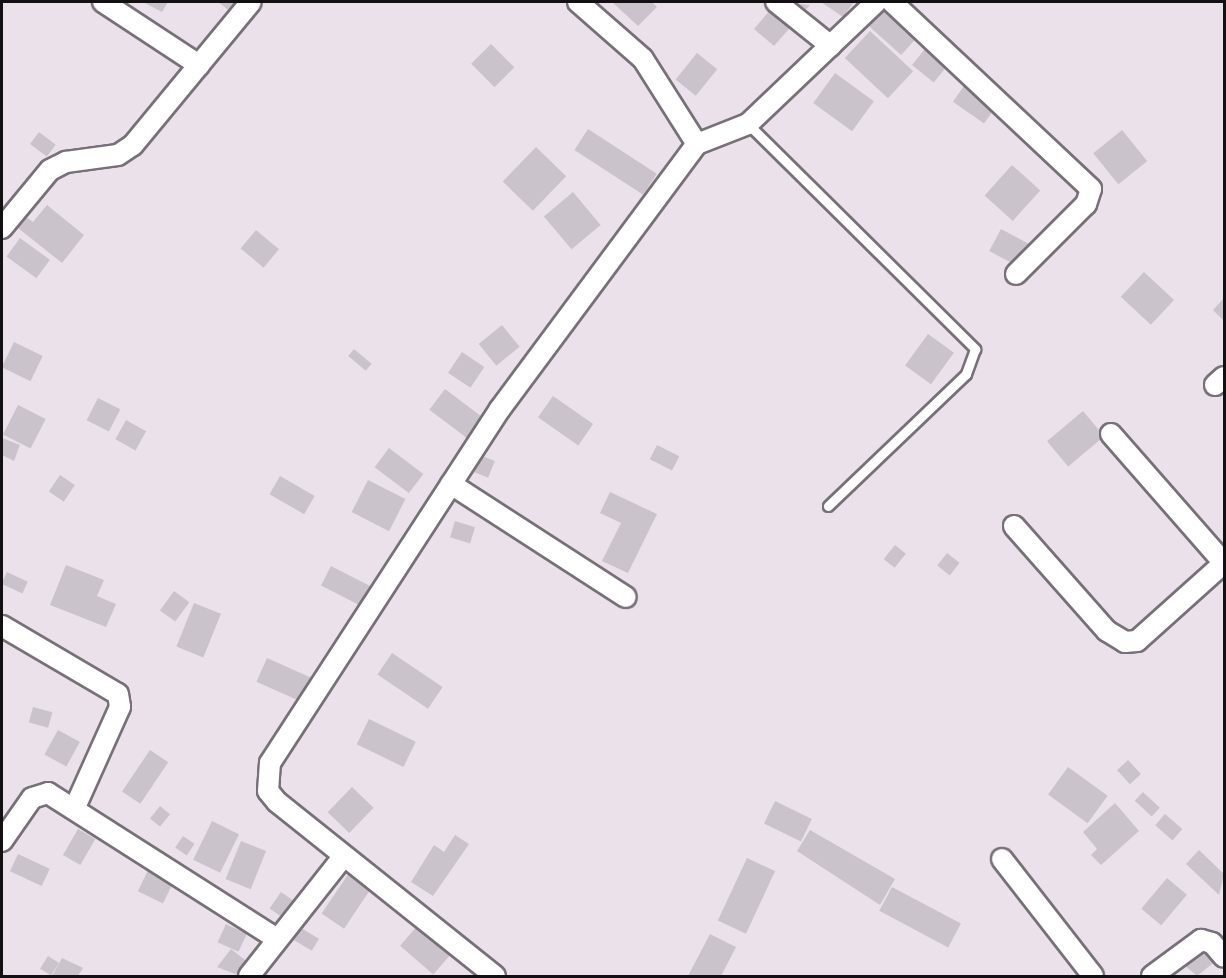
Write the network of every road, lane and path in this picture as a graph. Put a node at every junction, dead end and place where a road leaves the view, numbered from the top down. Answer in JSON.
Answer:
{"nodes":[{"id":1,"x":103,"y":2,"type":"edge"},
{"id":2,"x":251,"y":2,"type":"edge"},
{"id":3,"x":776,"y":2,"type":"edge"},
{"id":4,"x":876,"y":2,"type":"edge"},
{"id":5,"x":892,"y":2,"type":"edge"},
{"id":6,"x":585,"y":4,"type":"edge"},
{"id":7,"x":831,"y":46,"type":"junction"},
{"id":8,"x":199,"y":65,"type":"junction"},
{"id":9,"x":748,"y":123,"type":"junction"},
{"id":10,"x":697,"y":144,"type":"junction"},
{"id":11,"x":2,"y":228,"type":"edge"},
{"id":12,"x":1016,"y":274,"type":"dead end"},
{"id":13,"x":1111,"y":434,"type":"dead end"},
{"id":14,"x":451,"y":484,"type":"junction"},
{"id":15,"x":828,"y":507,"type":"dead end"},
{"id":16,"x":1014,"y":526,"type":"dead end"},
{"id":17,"x":1224,"y":563,"type":"edge"},
{"id":18,"x":626,"y":597,"type":"dead end"},
{"id":19,"x":2,"y":626,"type":"edge"},
{"id":20,"x":75,"y":807,"type":"junction"},
{"id":21,"x":2,"y":841,"type":"edge"},
{"id":22,"x":343,"y":857,"type":"junction"},
{"id":23,"x":1002,"y":859,"type":"dead end"},
{"id":24,"x":278,"y":939,"type":"junction"},
{"id":25,"x":1224,"y":957,"type":"edge"},
{"id":26,"x":249,"y":976,"type":"edge"},
{"id":27,"x":495,"y":976,"type":"edge"},
{"id":28,"x":1093,"y":976,"type":"edge"},
{"id":29,"x":1152,"y":976,"type":"edge"}],
"edges":[{"from":1,"to":8,"type":"street"},
{"from":2,"to":8,"type":"street"},
{"from":3,"to":7,"type":"street"},
{"from":4,"to":7,"type":"street"},
{"from":5,"to":12,"type":"street"},
{"from":6,"to":10,"type":"street"},
{"from":7,"to":9,"type":"street"},
{"from":8,"to":11,"type":"street"},
{"from":9,"to":10,"type":"street"},
{"from":9,"to":15,"type":"lane"},
{"from":10,"to":14,"type":"street"},
{"from":13,"to":17,"type":"street"},
{"from":14,"to":18,"type":"street"},
{"from":14,"to":22,"type":"street"},
{"from":16,"to":17,"type":"street"},
{"from":19,"to":20,"type":"street"},
{"from":20,"to":21,"type":"street"},
{"from":20,"to":24,"type":"street"},
{"from":22,"to":24,"type":"street"},
{"from":22,"to":27,"type":"street"},
{"from":23,"to":28,"type":"street"},
{"from":24,"to":26,"type":"street"},
{"from":25,"to":29,"type":"street"}]}
